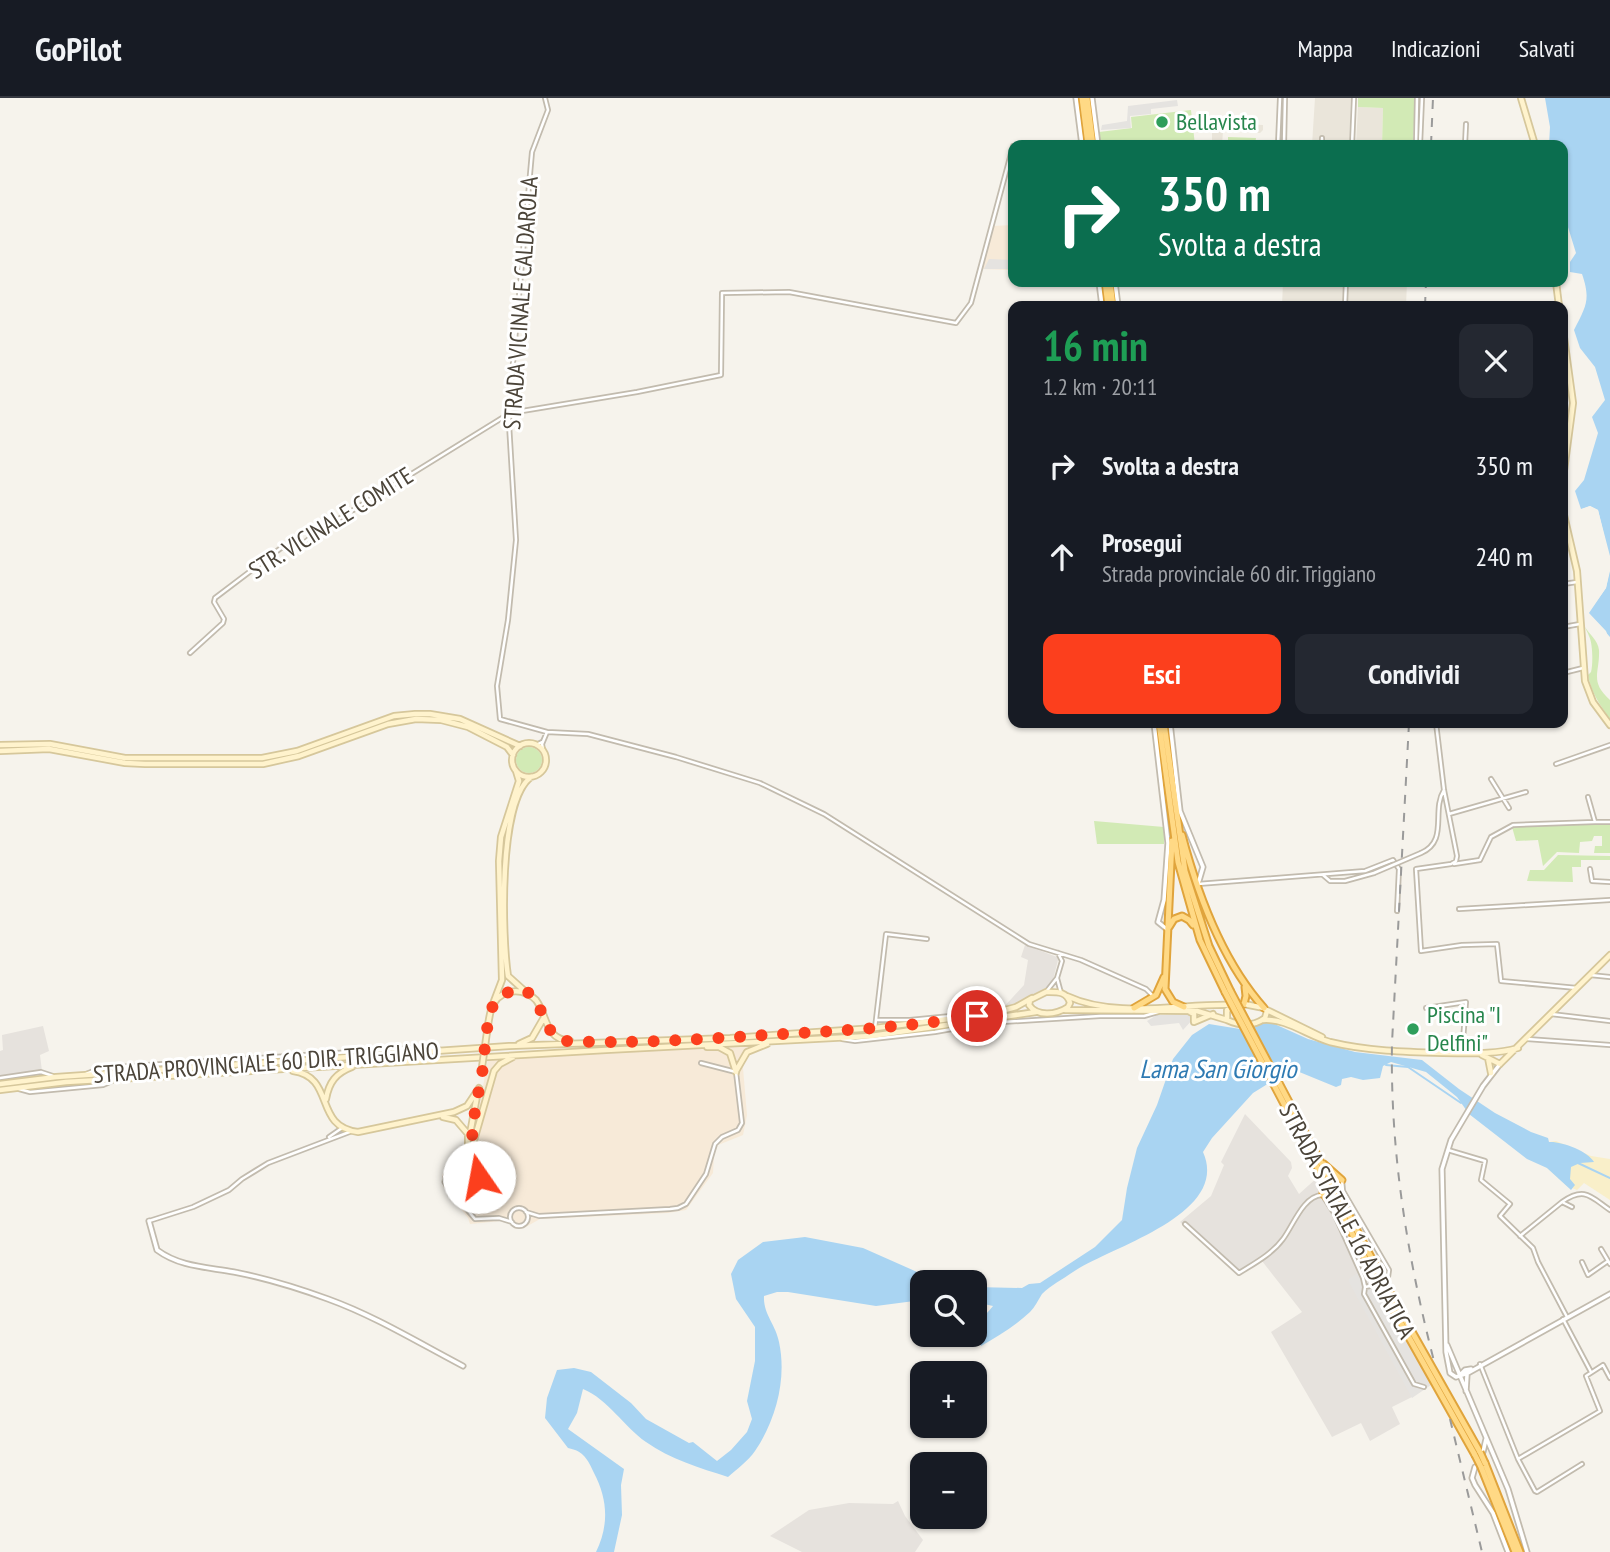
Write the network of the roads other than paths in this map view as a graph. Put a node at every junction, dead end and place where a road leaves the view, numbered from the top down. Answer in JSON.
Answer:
{"nodes":[{"id":1,"x":545,"y":98,"type":"edge"},
{"id":2,"x":1076,"y":98,"type":"edge"},
{"id":3,"x":1084,"y":98,"type":"edge"},
{"id":4,"x":1092,"y":98,"type":"edge"},
{"id":5,"x":1280,"y":98,"type":"edge"},
{"id":6,"x":1286,"y":98,"type":"edge"},
{"id":7,"x":1354,"y":98,"type":"edge"},
{"id":8,"x":1420,"y":98,"type":"edge"},
{"id":9,"x":1521,"y":98,"type":"edge"},
{"id":10,"x":1279,"y":116,"type":"junction"},
{"id":11,"x":1285,"y":116,"type":"junction"},
{"id":12,"x":1279,"y":122,"type":"junction"},
{"id":13,"x":1284,"y":122,"type":"junction"},
{"id":14,"x":1466,"y":124,"type":"dead end"},
{"id":15,"x":1081,"y":140,"type":"edge"},
{"id":16,"x":1089,"y":140,"type":"edge"},
{"id":17,"x":1097,"y":140,"type":"edge"},
{"id":18,"x":1278,"y":140,"type":"edge"},
{"id":19,"x":1284,"y":140,"type":"edge"},
{"id":20,"x":1352,"y":140,"type":"edge"},
{"id":21,"x":1418,"y":140,"type":"edge"},
{"id":22,"x":1465,"y":140,"type":"edge"},
{"id":23,"x":1534,"y":140,"type":"edge"},
{"id":24,"x":1008,"y":167,"type":"edge"},
{"id":25,"x":1568,"y":377,"type":"edge"},
{"id":26,"x":510,"y":413,"type":"junction"},
{"id":27,"x":1568,"y":424,"type":"edge"},
{"id":28,"x":1568,"y":536,"type":"edge"},
{"id":29,"x":1578,"y":582,"type":"junction"},
{"id":30,"x":1568,"y":583,"type":"edge"},
{"id":31,"x":1580,"y":624,"type":"junction"},
{"id":32,"x":1568,"y":626,"type":"edge"},
{"id":33,"x":190,"y":653,"type":"dead end"},
{"id":34,"x":1583,"y":668,"type":"junction"},
{"id":35,"x":1568,"y":672,"type":"edge"},
{"id":36,"x":1610,"y":725,"type":"edge"},
{"id":37,"x":1159,"y":728,"type":"edge"},
{"id":38,"x":1160,"y":728,"type":"edge"},
{"id":39,"x":1171,"y":728,"type":"edge"},
{"id":40,"x":1437,"y":728,"type":"edge"},
{"id":41,"x":547,"y":732,"type":"junction"},
{"id":42,"x":542,"y":742,"type":"junction"},
{"id":43,"x":0,"y":745,"type":"edge"},
{"id":44,"x":536,"y":745,"type":"junction"},
{"id":45,"x":1610,"y":745,"type":"edge"},
{"id":46,"x":520,"y":746,"type":"junction"},
{"id":47,"x":543,"y":750,"type":"junction"},
{"id":48,"x":0,"y":751,"type":"edge"},
{"id":49,"x":513,"y":755,"type":"junction"},
{"id":50,"x":1556,"y":764,"type":"dead end"},
{"id":51,"x":516,"y":771,"type":"junction"},
{"id":52,"x":531,"y":777,"type":"junction"},
{"id":53,"x":1491,"y":779,"type":"dead end"},
{"id":54,"x":1444,"y":790,"type":"junction"},
{"id":55,"x":1526,"y":792,"type":"dead end"},
{"id":56,"x":1588,"y":797,"type":"dead end"},
{"id":57,"x":1503,"y":798,"type":"junction"},
{"id":58,"x":1508,"y":808,"type":"dead end"},
{"id":59,"x":1449,"y":814,"type":"junction"},
{"id":60,"x":1595,"y":822,"type":"junction"},
{"id":61,"x":1610,"y":822,"type":"edge"},
{"id":62,"x":1174,"y":823,"type":"junction"},
{"id":63,"x":1451,"y":864,"type":"junction"},
{"id":64,"x":1590,"y":869,"type":"dead end"},
{"id":65,"x":1323,"y":875,"type":"junction"},
{"id":66,"x":1610,"y":882,"type":"edge"},
{"id":67,"x":1198,"y":884,"type":"junction"},
{"id":68,"x":1610,"y":900,"type":"edge"},
{"id":69,"x":1207,"y":909,"type":"junction"},
{"id":70,"x":1459,"y":909,"type":"dead end"},
{"id":71,"x":1397,"y":911,"type":"dead end"},
{"id":72,"x":1203,"y":922,"type":"junction"},
{"id":73,"x":1214,"y":925,"type":"junction"},
{"id":74,"x":1168,"y":930,"type":"junction"},
{"id":75,"x":927,"y":939,"type":"dead end"},
{"id":76,"x":1200,"y":940,"type":"junction"},
{"id":77,"x":1058,"y":953,"type":"junction"},
{"id":78,"x":1610,"y":955,"type":"edge"},
{"id":79,"x":1070,"y":957,"type":"junction"},
{"id":80,"x":1062,"y":961,"type":"junction"},
{"id":81,"x":1165,"y":974,"type":"junction"},
{"id":82,"x":1590,"y":975,"type":"junction"},
{"id":83,"x":1610,"y":977,"type":"edge"},
{"id":84,"x":1057,"y":978,"type":"junction"},
{"id":85,"x":1245,"y":987,"type":"junction"},
{"id":86,"x":1577,"y":988,"type":"junction"},
{"id":87,"x":1227,"y":991,"type":"junction"},
{"id":88,"x":1046,"y":992,"type":"junction"},
{"id":89,"x":1062,"y":993,"type":"junction"},
{"id":90,"x":528,"y":994,"type":"junction"},
{"id":91,"x":1067,"y":996,"type":"junction"},
{"id":92,"x":1032,"y":998,"type":"junction"},
{"id":93,"x":1153,"y":998,"type":"junction"},
{"id":94,"x":1244,"y":1004,"type":"junction"},
{"id":95,"x":1235,"y":1005,"type":"junction"},
{"id":96,"x":1134,"y":1008,"type":"junction"},
{"id":97,"x":1426,"y":1008,"type":"dead end"},
{"id":98,"x":491,"y":1009,"type":"junction"},
{"id":99,"x":1186,"y":1009,"type":"junction"},
{"id":100,"x":1265,"y":1009,"type":"junction"},
{"id":101,"x":1065,"y":1010,"type":"junction"},
{"id":102,"x":1158,"y":1012,"type":"junction"},
{"id":103,"x":1036,"y":1013,"type":"junction"},
{"id":104,"x":1213,"y":1014,"type":"junction"},
{"id":105,"x":1551,"y":1014,"type":"junction"},
{"id":106,"x":977,"y":1016,"type":"junction"},
{"id":107,"x":1049,"y":1016,"type":"junction"},
{"id":108,"x":543,"y":1018,"type":"junction"},
{"id":109,"x":875,"y":1020,"type":"junction"},
{"id":110,"x":1227,"y":1020,"type":"junction"},
{"id":111,"x":1263,"y":1020,"type":"junction"},
{"id":112,"x":1610,"y":1021,"type":"edge"},
{"id":113,"x":875,"y":1028,"type":"junction"},
{"id":114,"x":838,"y":1038,"type":"junction"},
{"id":115,"x":1527,"y":1039,"type":"junction"},
{"id":116,"x":794,"y":1040,"type":"junction"},
{"id":117,"x":612,"y":1042,"type":"junction"},
{"id":118,"x":1335,"y":1043,"type":"junction"},
{"id":119,"x":1610,"y":1045,"type":"edge"},
{"id":120,"x":509,"y":1046,"type":"junction"},
{"id":121,"x":678,"y":1046,"type":"junction"},
{"id":122,"x":1518,"y":1048,"type":"junction"},
{"id":123,"x":1462,"y":1053,"type":"junction"},
{"id":124,"x":525,"y":1055,"type":"junction"},
{"id":125,"x":1490,"y":1055,"type":"junction"},
{"id":126,"x":701,"y":1063,"type":"dead end"},
{"id":127,"x":1500,"y":1064,"type":"junction"},
{"id":128,"x":360,"y":1065,"type":"junction"},
{"id":129,"x":278,"y":1070,"type":"junction"},
{"id":130,"x":736,"y":1072,"type":"junction"},
{"id":131,"x":1491,"y":1073,"type":"junction"},
{"id":132,"x":56,"y":1077,"type":"junction"},
{"id":133,"x":0,"y":1079,"type":"edge"},
{"id":134,"x":0,"y":1084,"type":"edge"},
{"id":135,"x":1276,"y":1084,"type":"junction"},
{"id":136,"x":479,"y":1087,"type":"junction"},
{"id":137,"x":0,"y":1090,"type":"edge"},
{"id":138,"x":326,"y":1103,"type":"junction"},
{"id":139,"x":428,"y":1118,"type":"junction"},
{"id":140,"x":333,"y":1121,"type":"junction"},
{"id":141,"x":342,"y":1128,"type":"junction"},
{"id":142,"x":472,"y":1128,"type":"junction"},
{"id":143,"x":352,"y":1131,"type":"junction"},
{"id":144,"x":333,"y":1133,"type":"junction"},
{"id":145,"x":338,"y":1136,"type":"junction"},
{"id":146,"x":326,"y":1139,"type":"junction"},
{"id":147,"x":1308,"y":1139,"type":"junction"},
{"id":148,"x":469,"y":1140,"type":"junction"},
{"id":149,"x":1447,"y":1149,"type":"junction"},
{"id":150,"x":471,"y":1151,"type":"junction"},
{"id":151,"x":473,"y":1163,"type":"junction"},
{"id":152,"x":461,"y":1164,"type":"junction"},
{"id":153,"x":1323,"y":1179,"type":"junction"},
{"id":154,"x":1342,"y":1180,"type":"junction"},
{"id":155,"x":450,"y":1189,"type":"junction"},
{"id":156,"x":463,"y":1190,"type":"junction"},
{"id":157,"x":1323,"y":1194,"type":"junction"},
{"id":158,"x":1562,"y":1202,"type":"junction"},
{"id":159,"x":463,"y":1205,"type":"junction"},
{"id":160,"x":1572,"y":1207,"type":"dead end"},
{"id":161,"x":1610,"y":1210,"type":"edge"},
{"id":162,"x":1343,"y":1211,"type":"junction"},
{"id":163,"x":526,"y":1212,"type":"junction"},
{"id":164,"x":511,"y":1213,"type":"junction"},
{"id":165,"x":538,"y":1216,"type":"junction"},
{"id":166,"x":499,"y":1218,"type":"junction"},
{"id":167,"x":149,"y":1220,"type":"joint"},
{"id":168,"x":512,"y":1222,"type":"junction"},
{"id":169,"x":525,"y":1222,"type":"junction"},
{"id":170,"x":1185,"y":1224,"type":"dead end"},
{"id":171,"x":1520,"y":1236,"type":"junction"},
{"id":172,"x":1601,"y":1249,"type":"dead end"},
{"id":173,"x":1582,"y":1262,"type":"dead end"},
{"id":174,"x":1609,"y":1262,"type":"edge"},
{"id":175,"x":1388,"y":1277,"type":"dead end"},
{"id":176,"x":1379,"y":1282,"type":"junction"},
{"id":177,"x":1365,"y":1287,"type":"junction"},
{"id":178,"x":1610,"y":1294,"type":"edge"},
{"id":179,"x":1565,"y":1318,"type":"junction"},
{"id":180,"x":1446,"y":1339,"type":"junction"},
{"id":181,"x":1452,"y":1361,"type":"junction"},
{"id":182,"x":1480,"y":1364,"type":"junction"},
{"id":183,"x":463,"y":1366,"type":"dead end"},
{"id":184,"x":1467,"y":1371,"type":"junction"},
{"id":185,"x":1591,"y":1372,"type":"junction"},
{"id":186,"x":1459,"y":1376,"type":"junction"},
{"id":187,"x":1610,"y":1378,"type":"edge"},
{"id":188,"x":1424,"y":1387,"type":"dead end"},
{"id":189,"x":1466,"y":1393,"type":"junction"},
{"id":190,"x":1486,"y":1437,"type":"junction"},
{"id":191,"x":1491,"y":1447,"type":"junction"},
{"id":192,"x":1479,"y":1453,"type":"junction"},
{"id":193,"x":1518,"y":1459,"type":"junction"},
{"id":194,"x":1582,"y":1464,"type":"dead end"},
{"id":195,"x":1481,"y":1466,"type":"junction"},
{"id":196,"x":1508,"y":1552,"type":"edge"},
{"id":197,"x":1517,"y":1552,"type":"edge"},
{"id":198,"x":1527,"y":1552,"type":"edge"}],
"edges":[{"from":1,"to":26,"type":"street","name":"STRADA VICINALE CALDAROLA"},
{"from":2,"to":15,"type":"street"},
{"from":3,"to":16,"type":"highway"},
{"from":4,"to":17,"type":"street"},
{"from":5,"to":10,"type":"street"},
{"from":6,"to":11,"type":"street"},
{"from":7,"to":20,"type":"street"},
{"from":8,"to":21,"type":"street"},
{"from":9,"to":23,"type":"main road"},
{"from":10,"to":11,"type":"street"},
{"from":10,"to":12,"type":"street"},
{"from":11,"to":13,"type":"street"},
{"from":12,"to":13,"type":"street"},
{"from":12,"to":18,"type":"street"},
{"from":13,"to":19,"type":"street"},
{"from":14,"to":22,"type":"street"},
{"from":24,"to":26,"type":"street"},
{"from":25,"to":27,"type":"main road"},
{"from":26,"to":33,"type":"street","name":"STR. VICINALE COMITE"},
{"from":26,"to":41,"type":"street","name":"STRADA VICINALE CALDAROLA"},
{"from":28,"to":29,"type":"main road"},
{"from":29,"to":30,"type":"street"},
{"from":29,"to":31,"type":"main road"},
{"from":31,"to":32,"type":"street"},
{"from":31,"to":34,"type":"main road"},
{"from":34,"to":35,"type":"street"},
{"from":34,"to":36,"type":"main road"},
{"from":37,"to":74,"type":"street"},
{"from":38,"to":62,"type":"highway","name":"STRADA STATALE 16 ADRIATICA"},
{"from":39,"to":67,"type":"street"},
{"from":40,"to":54,"type":"street"},
{"from":41,"to":42,"type":"street"},
{"from":41,"to":77,"type":"street"},
{"from":42,"to":44,"type":"street"},
{"from":42,"to":47,"type":"street"},
{"from":43,"to":46,"type":"main road"},
{"from":44,"to":46,"type":"main road"},
{"from":44,"to":47,"type":"main road"},
{"from":45,"to":50,"type":"street"},
{"from":46,"to":49,"type":"main road"},
{"from":47,"to":52,"type":"main road"},
{"from":48,"to":49,"type":"main road"},
{"from":49,"to":51,"type":"main road"},
{"from":51,"to":52,"type":"main road"},
{"from":51,"to":98,"type":"main road"},
{"from":52,"to":90,"type":"main road"},
{"from":53,"to":57,"type":"street"},
{"from":54,"to":59,"type":"street"},
{"from":54,"to":65,"type":"street","bridge":true},
{"from":55,"to":57,"type":"street"},
{"from":56,"to":60,"type":"street"},
{"from":57,"to":58,"type":"street"},
{"from":57,"to":59,"type":"street"},
{"from":59,"to":63,"type":"street"},
{"from":60,"to":61,"type":"street"},
{"from":60,"to":63,"type":"street"},
{"from":62,"to":67,"type":"highway"},
{"from":62,"to":72,"type":"highway","name":"STRADA STATALE 16 ADRIATICA"},
{"from":62,"to":74,"type":"highway"},
{"from":62,"to":76,"type":"highway","name":"STRADA STATALE 16 ADRIATICA"},
{"from":63,"to":86,"type":"street"},
{"from":64,"to":66,"type":"street"},
{"from":65,"to":67,"type":"street"},
{"from":65,"to":71,"type":"street"},
{"from":67,"to":69,"type":"highway"},
{"from":68,"to":70,"type":"street"},
{"from":69,"to":72,"type":"highway"},
{"from":69,"to":73,"type":"highway"},
{"from":72,"to":73,"type":"highway"},
{"from":72,"to":87,"type":"highway","name":"STRADA STATALE 16 ADRIATICA"},
{"from":73,"to":85,"type":"highway"},
{"from":74,"to":76,"type":"highway"},
{"from":74,"to":81,"type":"highway"},
{"from":75,"to":109,"type":"street"},
{"from":76,"to":87,"type":"highway","name":"STRADA STATALE 16 ADRIATICA"},
{"from":77,"to":79,"type":"street"},
{"from":77,"to":80,"type":"street"},
{"from":78,"to":82,"type":"main road"},
{"from":79,"to":80,"type":"street"},
{"from":79,"to":93,"type":"street"},
{"from":80,"to":84,"type":"street"},
{"from":81,"to":93,"type":"highway"},
{"from":81,"to":99,"type":"highway"},
{"from":82,"to":83,"type":"street"},
{"from":82,"to":86,"type":"main road"},
{"from":84,"to":88,"type":"street"},
{"from":84,"to":89,"type":"street"},
{"from":85,"to":94,"type":"highway"},
{"from":85,"to":100,"type":"highway"},
{"from":86,"to":105,"type":"main road"},
{"from":87,"to":135,"type":"highway","name":"STRADA STATALE 16 ADRIATICA","bridge":true},
{"from":88,"to":89,"type":"main road"},
{"from":88,"to":92,"type":"main road","name":"STRADA PROVINCIALE 60 DIR. TRIGGIANO"},
{"from":89,"to":91,"type":"main road"},
{"from":90,"to":98,"type":"main road"},
{"from":90,"to":108,"type":"main road"},
{"from":91,"to":96,"type":"main road"},
{"from":91,"to":101,"type":"main road"},
{"from":92,"to":103,"type":"main road"},
{"from":92,"to":106,"type":"main road","name":"STRADA PROVINCIALE 60 DIR. TRIGGIANO"},
{"from":93,"to":96,"type":"highway"},
{"from":94,"to":95,"type":"main road"},
{"from":94,"to":100,"type":"main road"},
{"from":95,"to":99,"type":"main road"},
{"from":95,"to":110,"type":"main road"},
{"from":96,"to":99,"type":"main road"},
{"from":97,"to":123,"type":"street"},
{"from":98,"to":136,"type":"main road","bridge":true},
{"from":99,"to":102,"type":"main road"},
{"from":99,"to":104,"type":"main road"},
{"from":99,"to":104,"type":"main road"},
{"from":100,"to":111,"type":"main road"},
{"from":100,"to":118,"type":"main road"},
{"from":101,"to":102,"type":"main road"},
{"from":101,"to":107,"type":"main road"},
{"from":102,"to":107,"type":"street"},
{"from":103,"to":107,"type":"main road"},
{"from":103,"to":114,"type":"main road"},
{"from":104,"to":110,"type":"main road"},
{"from":105,"to":112,"type":"street"},
{"from":105,"to":115,"type":"main road"},
{"from":106,"to":109,"type":"street"},
{"from":106,"to":113,"type":"main road","name":"STRADA PROVINCIALE 60 DIR. TRIGGIANO"},
{"from":107,"to":114,"type":"street"},
{"from":108,"to":117,"type":"main road"},
{"from":108,"to":120,"type":"main road"},
{"from":109,"to":113,"type":"street"},
{"from":110,"to":111,"type":"main road"},
{"from":111,"to":118,"type":"main road"},
{"from":113,"to":117,"type":"main road","name":"STRADA PROVINCIALE 60 DIR. TRIGGIANO"},
{"from":114,"to":116,"type":"main road"},
{"from":115,"to":119,"type":"street"},
{"from":115,"to":122,"type":"main road"},
{"from":116,"to":121,"type":"main road"},
{"from":116,"to":130,"type":"main road"},
{"from":117,"to":120,"type":"main road","name":"STRADA PROVINCIALE 60 DIR. TRIGGIANO"},
{"from":118,"to":123,"type":"main road"},
{"from":120,"to":132,"type":"main road","name":"STRADA PROVINCIALE 60 DIR. TRIGGIANO"},
{"from":121,"to":124,"type":"main road"},
{"from":121,"to":130,"type":"main road"},
{"from":122,"to":125,"type":"main road"},
{"from":122,"to":127,"type":"main road"},
{"from":123,"to":125,"type":"main road"},
{"from":124,"to":128,"type":"main road"},
{"from":124,"to":150,"type":"main road"},
{"from":125,"to":127,"type":"main road"},
{"from":125,"to":131,"type":"main road"},
{"from":126,"to":130,"type":"street"},
{"from":127,"to":131,"type":"street"},
{"from":128,"to":129,"type":"main road"},
{"from":128,"to":138,"type":"main road"},
{"from":129,"to":137,"type":"main road"},
{"from":129,"to":138,"type":"main road"},
{"from":130,"to":165,"type":"street"},
{"from":131,"to":149,"type":"street"},
{"from":132,"to":133,"type":"street"},
{"from":132,"to":134,"type":"main road","name":"STRADA PROVINCIALE 60 DIR. TRIGGIANO"},
{"from":135,"to":147,"type":"highway","name":"STRADA STATALE 16 ADRIATICA"},
{"from":135,"to":153,"type":"highway","name":"STRADA STATALE 16 ADRIATICA"},
{"from":136,"to":139,"type":"main road"},
{"from":136,"to":142,"type":"main road"},
{"from":138,"to":140,"type":"main road"},
{"from":139,"to":143,"type":"main road"},
{"from":139,"to":148,"type":"main road"},
{"from":140,"to":141,"type":"main road"},
{"from":140,"to":144,"type":"street"},
{"from":141,"to":143,"type":"main road"},
{"from":141,"to":144,"type":"street"},
{"from":141,"to":145,"type":"street"},
{"from":142,"to":148,"type":"main road"},
{"from":142,"to":150,"type":"main road"},
{"from":143,"to":145,"type":"street"},
{"from":144,"to":146,"type":"street"},
{"from":145,"to":146,"type":"street"},
{"from":146,"to":167,"type":"street"},
{"from":147,"to":154,"type":"highway"},
{"from":147,"to":162,"type":"highway","name":"STRADA STATALE 16 ADRIATICA"},
{"from":148,"to":152,"type":"main road"},
{"from":149,"to":171,"type":"street"},
{"from":149,"to":180,"type":"street"},
{"from":150,"to":151,"type":"main road"},
{"from":151,"to":152,"type":"street"},
{"from":151,"to":156,"type":"street"},
{"from":152,"to":155,"type":"street"},
{"from":153,"to":157,"type":"highway"},
{"from":153,"to":162,"type":"highway","name":"STRADA STATALE 16 ADRIATICA"},
{"from":154,"to":162,"type":"highway"},
{"from":154,"to":175,"type":"street"},
{"from":155,"to":156,"type":"street"},
{"from":155,"to":159,"type":"street"},
{"from":156,"to":159,"type":"street"},
{"from":157,"to":162,"type":"highway"},
{"from":157,"to":170,"type":"street"},
{"from":157,"to":177,"type":"street"},
{"from":158,"to":160,"type":"street"},
{"from":158,"to":161,"type":"street"},
{"from":158,"to":171,"type":"street"},
{"from":159,"to":166,"type":"street"},
{"from":162,"to":176,"type":"highway","name":"STRADA STATALE 16 ADRIATICA"},
{"from":163,"to":164,"type":"street"},
{"from":163,"to":165,"type":"street"},
{"from":163,"to":169,"type":"street"},
{"from":164,"to":166,"type":"street"},
{"from":164,"to":168,"type":"street"},
{"from":165,"to":169,"type":"street"},
{"from":166,"to":168,"type":"street"},
{"from":167,"to":183,"type":"street"},
{"from":168,"to":169,"type":"street"},
{"from":171,"to":179,"type":"street"},
{"from":172,"to":174,"type":"street"},
{"from":173,"to":174,"type":"street"},
{"from":176,"to":177,"type":"street"},
{"from":176,"to":192,"type":"highway","name":"STRADA STATALE 16 ADRIATICA"},
{"from":177,"to":188,"type":"street"},
{"from":178,"to":179,"type":"street"},
{"from":179,"to":182,"type":"street"},
{"from":179,"to":185,"type":"street"},
{"from":180,"to":181,"type":"street"},
{"from":180,"to":186,"type":"street"},
{"from":181,"to":184,"type":"street"},
{"from":181,"to":186,"type":"street"},
{"from":182,"to":184,"type":"street"},
{"from":182,"to":193,"type":"street"},
{"from":184,"to":186,"type":"street"},
{"from":184,"to":189,"type":"street"},
{"from":185,"to":187,"type":"street"},
{"from":185,"to":193,"type":"street"},
{"from":186,"to":189,"type":"street"},
{"from":189,"to":190,"type":"street"},
{"from":190,"to":191,"type":"street"},
{"from":190,"to":192,"type":"street"},
{"from":191,"to":192,"type":"street"},
{"from":191,"to":198,"type":"street"},
{"from":192,"to":195,"type":"highway","name":"STRADA STATALE 16 ADRIATICA","bridge":true},
{"from":193,"to":194,"type":"street"},
{"from":195,"to":196,"type":"street"},
{"from":195,"to":197,"type":"highway","name":"STRADA STATALE 16 ADRIATICA"}]}
